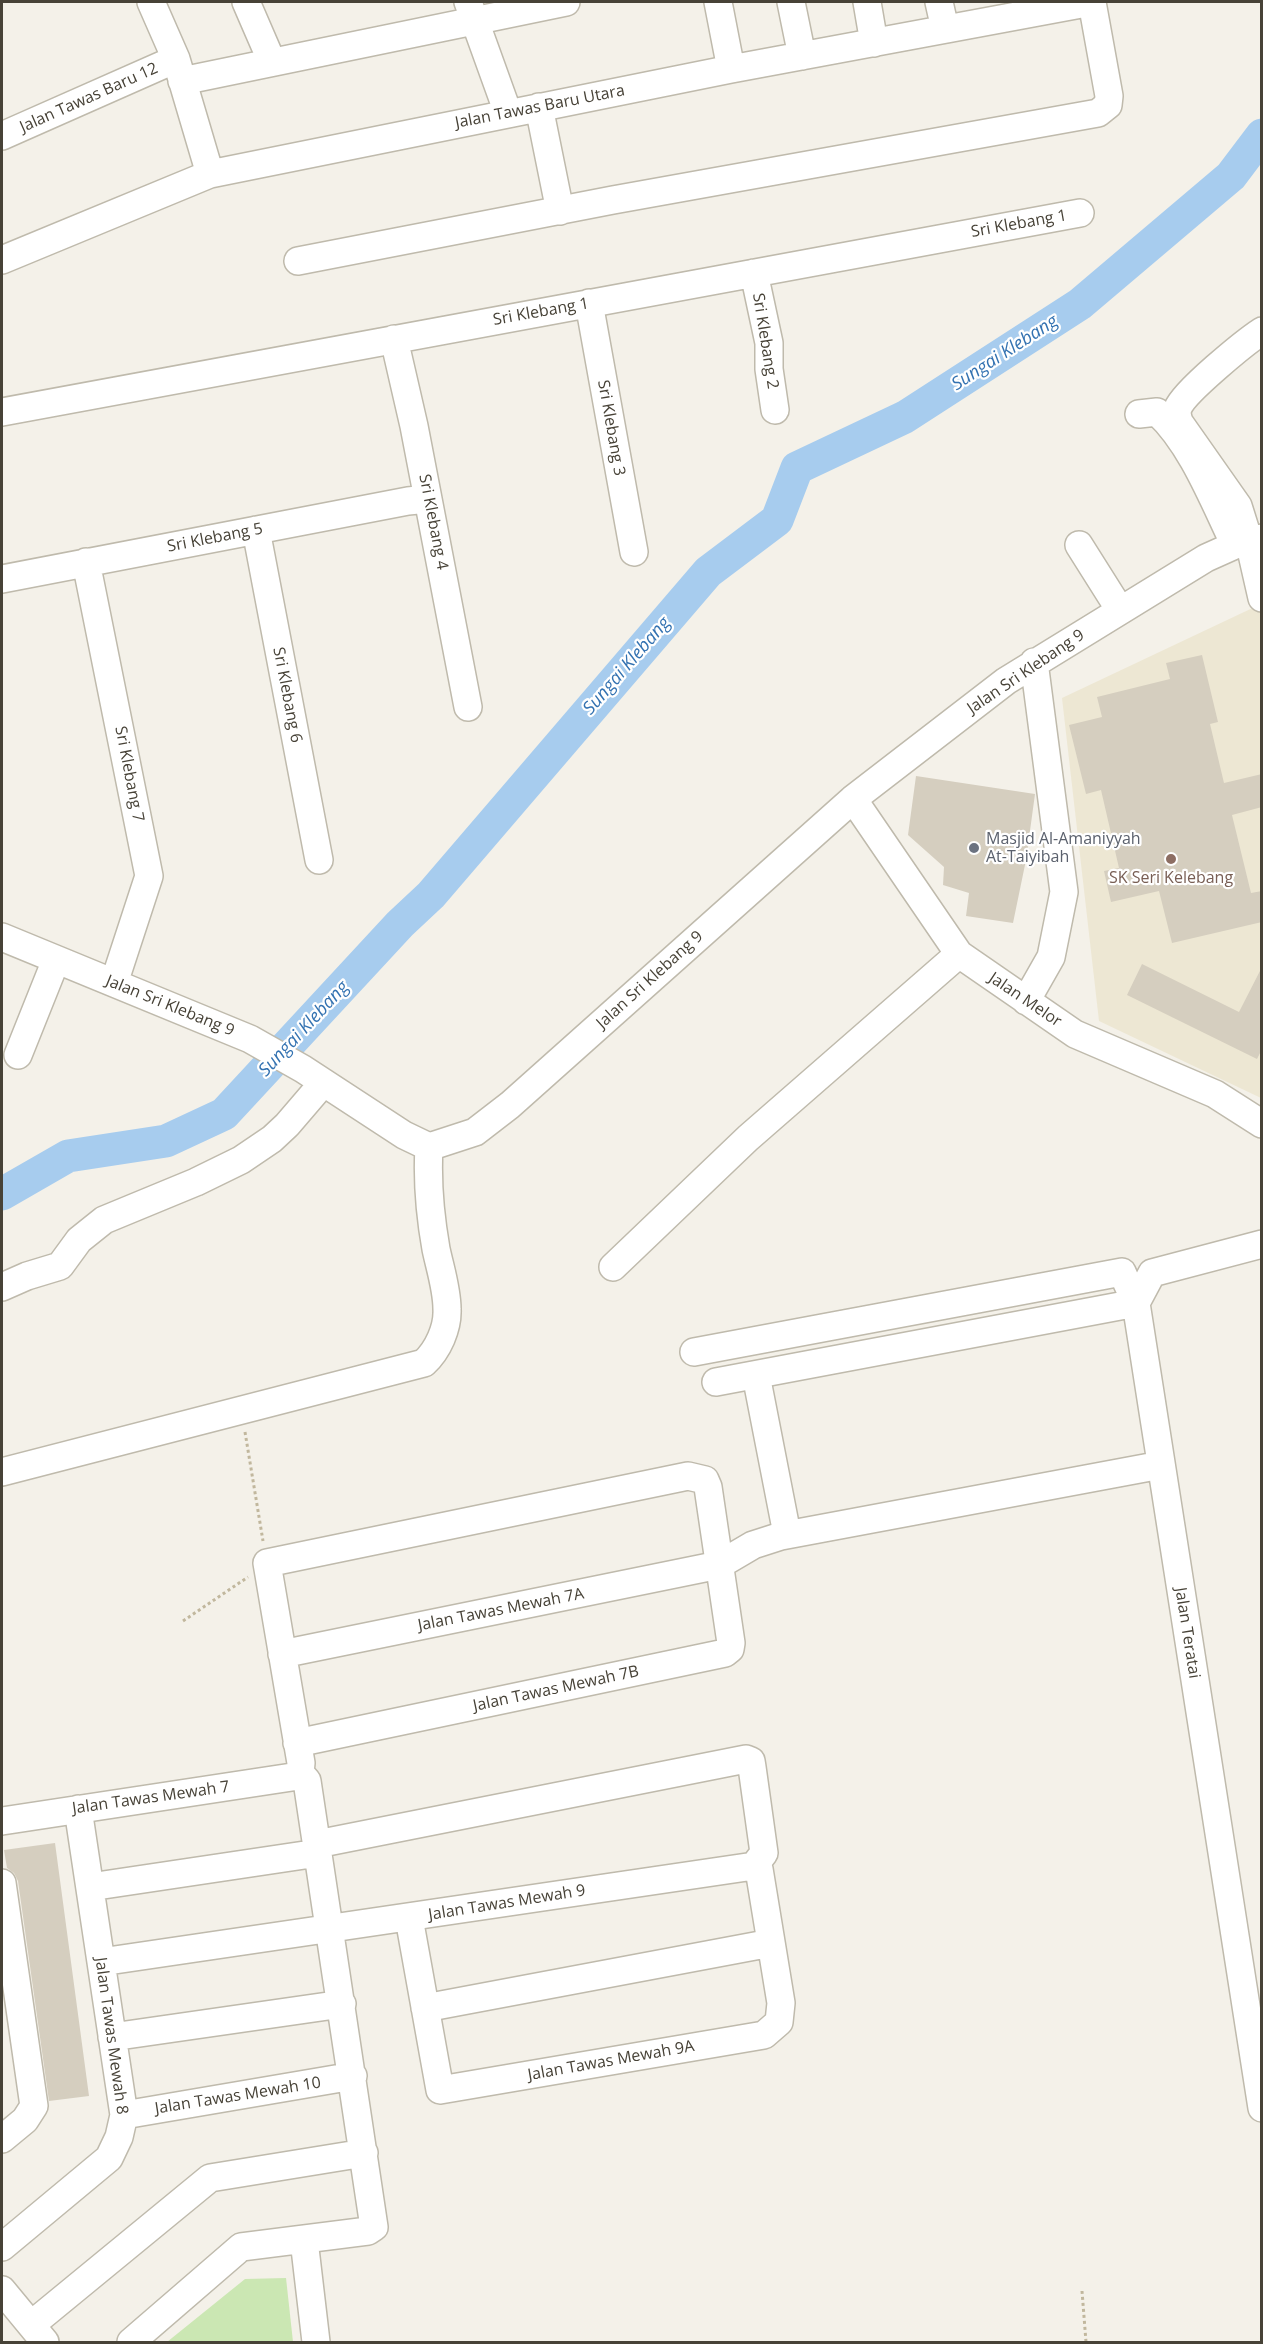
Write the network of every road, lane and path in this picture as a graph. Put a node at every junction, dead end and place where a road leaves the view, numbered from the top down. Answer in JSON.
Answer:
{"nodes":[{"id":1,"x":151,"y":2,"type":"edge"},
{"id":2,"x":246,"y":2,"type":"edge"},
{"id":3,"x":566,"y":2,"type":"edge"},
{"id":4,"x":718,"y":2,"type":"edge"},
{"id":5,"x":791,"y":2,"type":"edge"},
{"id":6,"x":867,"y":2,"type":"edge"},
{"id":7,"x":939,"y":2,"type":"edge"},
{"id":8,"x":1092,"y":2,"type":"edge"},
{"id":9,"x":1013,"y":8,"type":"edge"},
{"id":10,"x":472,"y":11,"type":"edge"},
{"id":11,"x":945,"y":29,"type":"junction"},
{"id":12,"x":874,"y":43,"type":"junction"},
{"id":13,"x":802,"y":56,"type":"junction"},
{"id":14,"x":272,"y":62,"type":"junction"},
{"id":15,"x":731,"y":69,"type":"junction"},
{"id":16,"x":179,"y":70,"type":"junction"},
{"id":17,"x":539,"y":107,"type":"junction"},
{"id":18,"x":508,"y":113,"type":"junction"},
{"id":19,"x":2,"y":136,"type":"edge"},
{"id":20,"x":210,"y":174,"type":"junction"},
{"id":21,"x":560,"y":211,"type":"junction"},
{"id":22,"x":1080,"y":213,"type":"dead end"},
{"id":23,"x":2,"y":260,"type":"edge"},
{"id":24,"x":298,"y":261,"type":"dead end"},
{"id":25,"x":754,"y":273,"type":"junction"},
{"id":26,"x":589,"y":303,"type":"junction"},
{"id":27,"x":1262,"y":331,"type":"edge"},
{"id":28,"x":394,"y":339,"type":"junction"},
{"id":29,"x":776,"y":410,"type":"dead end"},
{"id":30,"x":2,"y":412,"type":"edge"},
{"id":31,"x":1138,"y":414,"type":"dead end"},
{"id":32,"x":428,"y":499,"type":"junction"},
{"id":33,"x":256,"y":530,"type":"junction"},
{"id":34,"x":1248,"y":541,"type":"edge"},
{"id":35,"x":1078,"y":544,"type":"dead end"},
{"id":36,"x":634,"y":552,"type":"dead end"},
{"id":37,"x":86,"y":562,"type":"junction"},
{"id":38,"x":2,"y":579,"type":"edge"},
{"id":39,"x":1262,"y":598,"type":"edge"},
{"id":40,"x":1120,"y":610,"type":"junction"},
{"id":41,"x":1034,"y":662,"type":"junction"},
{"id":42,"x":468,"y":707,"type":"dead end"},
{"id":43,"x":853,"y":799,"type":"junction"},
{"id":44,"x":318,"y":860,"type":"dead end"},
{"id":45,"x":2,"y":937,"type":"edge"},
{"id":46,"x":959,"y":954,"type":"junction"},
{"id":47,"x":56,"y":960,"type":"junction"},
{"id":48,"x":114,"y":983,"type":"junction"},
{"id":49,"x":1026,"y":1001,"type":"junction"},
{"id":50,"x":18,"y":1055,"type":"dead end"},
{"id":51,"x":313,"y":1076,"type":"junction"},
{"id":52,"x":1262,"y":1124,"type":"edge"},
{"id":53,"x":429,"y":1147,"type":"junction"},
{"id":54,"x":1262,"y":1244,"type":"edge"},
{"id":55,"x":613,"y":1267,"type":"dead end"},
{"id":56,"x":2,"y":1287,"type":"edge"},
{"id":57,"x":1136,"y":1303,"type":"junction"},
{"id":58,"x":694,"y":1352,"type":"dead end"},
{"id":59,"x":756,"y":1375,"type":"junction"},
{"id":60,"x":716,"y":1382,"type":"dead end"},
{"id":61,"x":241,"y":1408,"type":"junction"},
{"id":62,"x":1161,"y":1465,"type":"junction"},
{"id":63,"x":2,"y":1472,"type":"edge"},
{"id":64,"x":788,"y":1534,"type":"junction"},
{"id":65,"x":267,"y":1563,"type":"junction"},
{"id":66,"x":719,"y":1565,"type":"junction"},
{"id":67,"x":183,"y":1621,"type":"dead end"},
{"id":68,"x":282,"y":1654,"type":"junction"},
{"id":69,"x":297,"y":1743,"type":"junction"},
{"id":70,"x":300,"y":1773,"type":"junction"},
{"id":71,"x":78,"y":1809,"type":"junction"},
{"id":72,"x":2,"y":1821,"type":"edge"},
{"id":73,"x":318,"y":1848,"type":"junction"},
{"id":74,"x":754,"y":1866,"type":"junction"},
{"id":75,"x":2,"y":1882,"type":"edge"},
{"id":76,"x":90,"y":1887,"type":"junction"},
{"id":77,"x":409,"y":1918,"type":"junction"},
{"id":78,"x":330,"y":1929,"type":"junction"},
{"id":79,"x":771,"y":1943,"type":"junction"},
{"id":80,"x":101,"y":1962,"type":"junction"},
{"id":81,"x":342,"y":2004,"type":"junction"},
{"id":82,"x":425,"y":2008,"type":"junction"},
{"id":83,"x":112,"y":2037,"type":"junction"},
{"id":84,"x":1258,"y":2059,"type":"edge"},
{"id":85,"x":352,"y":2076,"type":"junction"},
{"id":86,"x":1262,"y":2108,"type":"edge"},
{"id":87,"x":124,"y":2115,"type":"junction"},
{"id":88,"x":2,"y":2139,"type":"edge"},
{"id":89,"x":364,"y":2153,"type":"junction"},
{"id":90,"x":304,"y":2240,"type":"junction"},
{"id":91,"x":2,"y":2247,"type":"edge"},
{"id":92,"x":2,"y":2290,"type":"edge"},
{"id":93,"x":1082,"y":2291,"type":"dead end"},
{"id":94,"x":38,"y":2334,"type":"edge"},
{"id":95,"x":131,"y":2343,"type":"edge"},
{"id":96,"x":316,"y":2343,"type":"edge"},
{"id":97,"x":1086,"y":2343,"type":"edge"}],
"edges":[{"from":1,"to":16,"type":"street"},
{"from":2,"to":14,"type":"street"},
{"from":3,"to":10,"type":"street","name":"Jalan Tawas Baru 12"},
{"from":4,"to":15,"type":"street"},
{"from":5,"to":13,"type":"street"},
{"from":6,"to":12,"type":"street"},
{"from":7,"to":11,"type":"street"},
{"from":8,"to":9,"type":"street","name":"Jalan Tawas Baru Utara"},
{"from":8,"to":21,"type":"street"},
{"from":9,"to":11,"type":"street","name":"Jalan Tawas Baru Utara"},
{"from":10,"to":14,"type":"street","name":"Jalan Tawas Baru 12"},
{"from":10,"to":18,"type":"street"},
{"from":11,"to":12,"type":"street","name":"Jalan Tawas Baru Utara"},
{"from":12,"to":13,"type":"street","name":"Jalan Tawas Baru Utara"},
{"from":13,"to":15,"type":"street","name":"Jalan Tawas Baru Utara"},
{"from":14,"to":16,"type":"street","name":"Jalan Tawas Baru 12"},
{"from":15,"to":17,"type":"street","name":"Jalan Tawas Baru Utara"},
{"from":16,"to":19,"type":"street","name":"Jalan Tawas Baru 12"},
{"from":16,"to":20,"type":"street"},
{"from":17,"to":18,"type":"street","name":"Jalan Tawas Baru Utara"},
{"from":17,"to":21,"type":"street"},
{"from":18,"to":20,"type":"street","name":"Jalan Tawas Baru Utara"},
{"from":20,"to":23,"type":"street","name":"Jalan Tawas Baru Utara"},
{"from":21,"to":24,"type":"street"},
{"from":22,"to":25,"type":"street","name":"Sri Klebang 1"},
{"from":25,"to":26,"type":"street","name":"Sri Klebang 1"},
{"from":25,"to":29,"type":"street","name":"Sri Klebang 2"},
{"from":26,"to":28,"type":"street","name":"Sri Klebang 1"},
{"from":26,"to":36,"type":"street","name":"Sri Klebang 3"},
{"from":27,"to":34,"type":"street"},
{"from":28,"to":30,"type":"street","name":"Sri Klebang 1"},
{"from":28,"to":32,"type":"street","name":"Sri Klebang 4"},
{"from":31,"to":34,"type":"street"},
{"from":32,"to":33,"type":"street","name":"Sri Klebang 5"},
{"from":32,"to":42,"type":"street","name":"Sri Klebang 4"},
{"from":33,"to":37,"type":"street","name":"Sri Klebang 5"},
{"from":33,"to":44,"type":"street","name":"Sri Klebang 6"},
{"from":34,"to":39,"type":"street"},
{"from":34,"to":40,"type":"street","name":"Jalan Sri Klebang 9"},
{"from":35,"to":40,"type":"street"},
{"from":37,"to":38,"type":"street","name":"Sri Klebang 5"},
{"from":37,"to":48,"type":"street","name":"Sri Klebang 7"},
{"from":40,"to":41,"type":"street","name":"Jalan Sri Klebang 9"},
{"from":41,"to":43,"type":"street","name":"Jalan Sri Klebang 9"},
{"from":41,"to":49,"type":"street"},
{"from":43,"to":46,"type":"street","name":"Jalan Melor"},
{"from":43,"to":53,"type":"street","name":"Jalan Sri Klebang 9"},
{"from":45,"to":47,"type":"street","name":"Jalan Sri Klebang 9"},
{"from":46,"to":49,"type":"street","name":"Jalan Melor"},
{"from":46,"to":55,"type":"street"},
{"from":47,"to":48,"type":"street","name":"Jalan Sri Klebang 9"},
{"from":47,"to":50,"type":"street"},
{"from":48,"to":51,"type":"street","name":"Jalan Sri Klebang 9"},
{"from":49,"to":52,"type":"street","name":"Jalan Melor"},
{"from":51,"to":53,"type":"street","name":"Jalan Sri Klebang 9"},
{"from":51,"to":56,"type":"street"},
{"from":53,"to":61,"type":"street"},
{"from":54,"to":57,"type":"street"},
{"from":57,"to":58,"type":"street","name":"Jalan Teratai"},
{"from":57,"to":59,"type":"street"},
{"from":57,"to":62,"type":"street","name":"Jalan Teratai"},
{"from":59,"to":60,"type":"street"},
{"from":59,"to":64,"type":"street"},
{"from":61,"to":63,"type":"street"},
{"from":61,"to":65,"type":"path"},
{"from":62,"to":64,"type":"street","name":"Jalan Tawas Mewah 7A"},
{"from":62,"to":84,"type":"street","name":"Jalan Teratai"},
{"from":64,"to":66,"type":"street","name":"Jalan Tawas Mewah 7A"},
{"from":65,"to":66,"type":"street","name":"Jalan Tawas Mewah 7B"},
{"from":65,"to":67,"type":"path"},
{"from":65,"to":68,"type":"street"},
{"from":66,"to":68,"type":"street","name":"Jalan Tawas Mewah 7A"},
{"from":66,"to":69,"type":"street","name":"Jalan Tawas Mewah 7B"},
{"from":68,"to":69,"type":"street"},
{"from":69,"to":70,"type":"street"},
{"from":70,"to":71,"type":"street","name":"Jalan Tawas Mewah 7"},
{"from":70,"to":73,"type":"street"},
{"from":71,"to":72,"type":"street","name":"Jalan Tawas Mewah 7"},
{"from":71,"to":76,"type":"street","name":"Jalan Tawas Mewah 8"},
{"from":73,"to":74,"type":"street"},
{"from":73,"to":76,"type":"street"},
{"from":73,"to":78,"type":"street"},
{"from":74,"to":77,"type":"street","name":"Jalan Tawas Mewah 9"},
{"from":74,"to":79,"type":"street"},
{"from":75,"to":88,"type":"street"},
{"from":76,"to":80,"type":"street","name":"Jalan Tawas Mewah 8"},
{"from":77,"to":78,"type":"street","name":"Jalan Tawas Mewah 9"},
{"from":77,"to":82,"type":"street"},
{"from":78,"to":80,"type":"street","name":"Jalan Tawas Mewah 9"},
{"from":78,"to":81,"type":"street"},
{"from":79,"to":82,"type":"street"},
{"from":79,"to":82,"type":"street","name":"Jalan Tawas Mewah 9A"},
{"from":80,"to":83,"type":"street","name":"Jalan Tawas Mewah 8"},
{"from":81,"to":83,"type":"street"},
{"from":81,"to":85,"type":"street"},
{"from":83,"to":87,"type":"street","name":"Jalan Tawas Mewah 8"},
{"from":84,"to":86,"type":"street","name":"Jalan Teratai"},
{"from":85,"to":87,"type":"street","name":"Jalan Tawas Mewah 10"},
{"from":85,"to":89,"type":"street"},
{"from":87,"to":91,"type":"street","name":"Jalan Tawas Mewah 8"},
{"from":89,"to":90,"type":"street"},
{"from":89,"to":94,"type":"street"},
{"from":90,"to":95,"type":"street"},
{"from":90,"to":96,"type":"street"},
{"from":92,"to":94,"type":"street"},
{"from":93,"to":97,"type":"path"}]}
